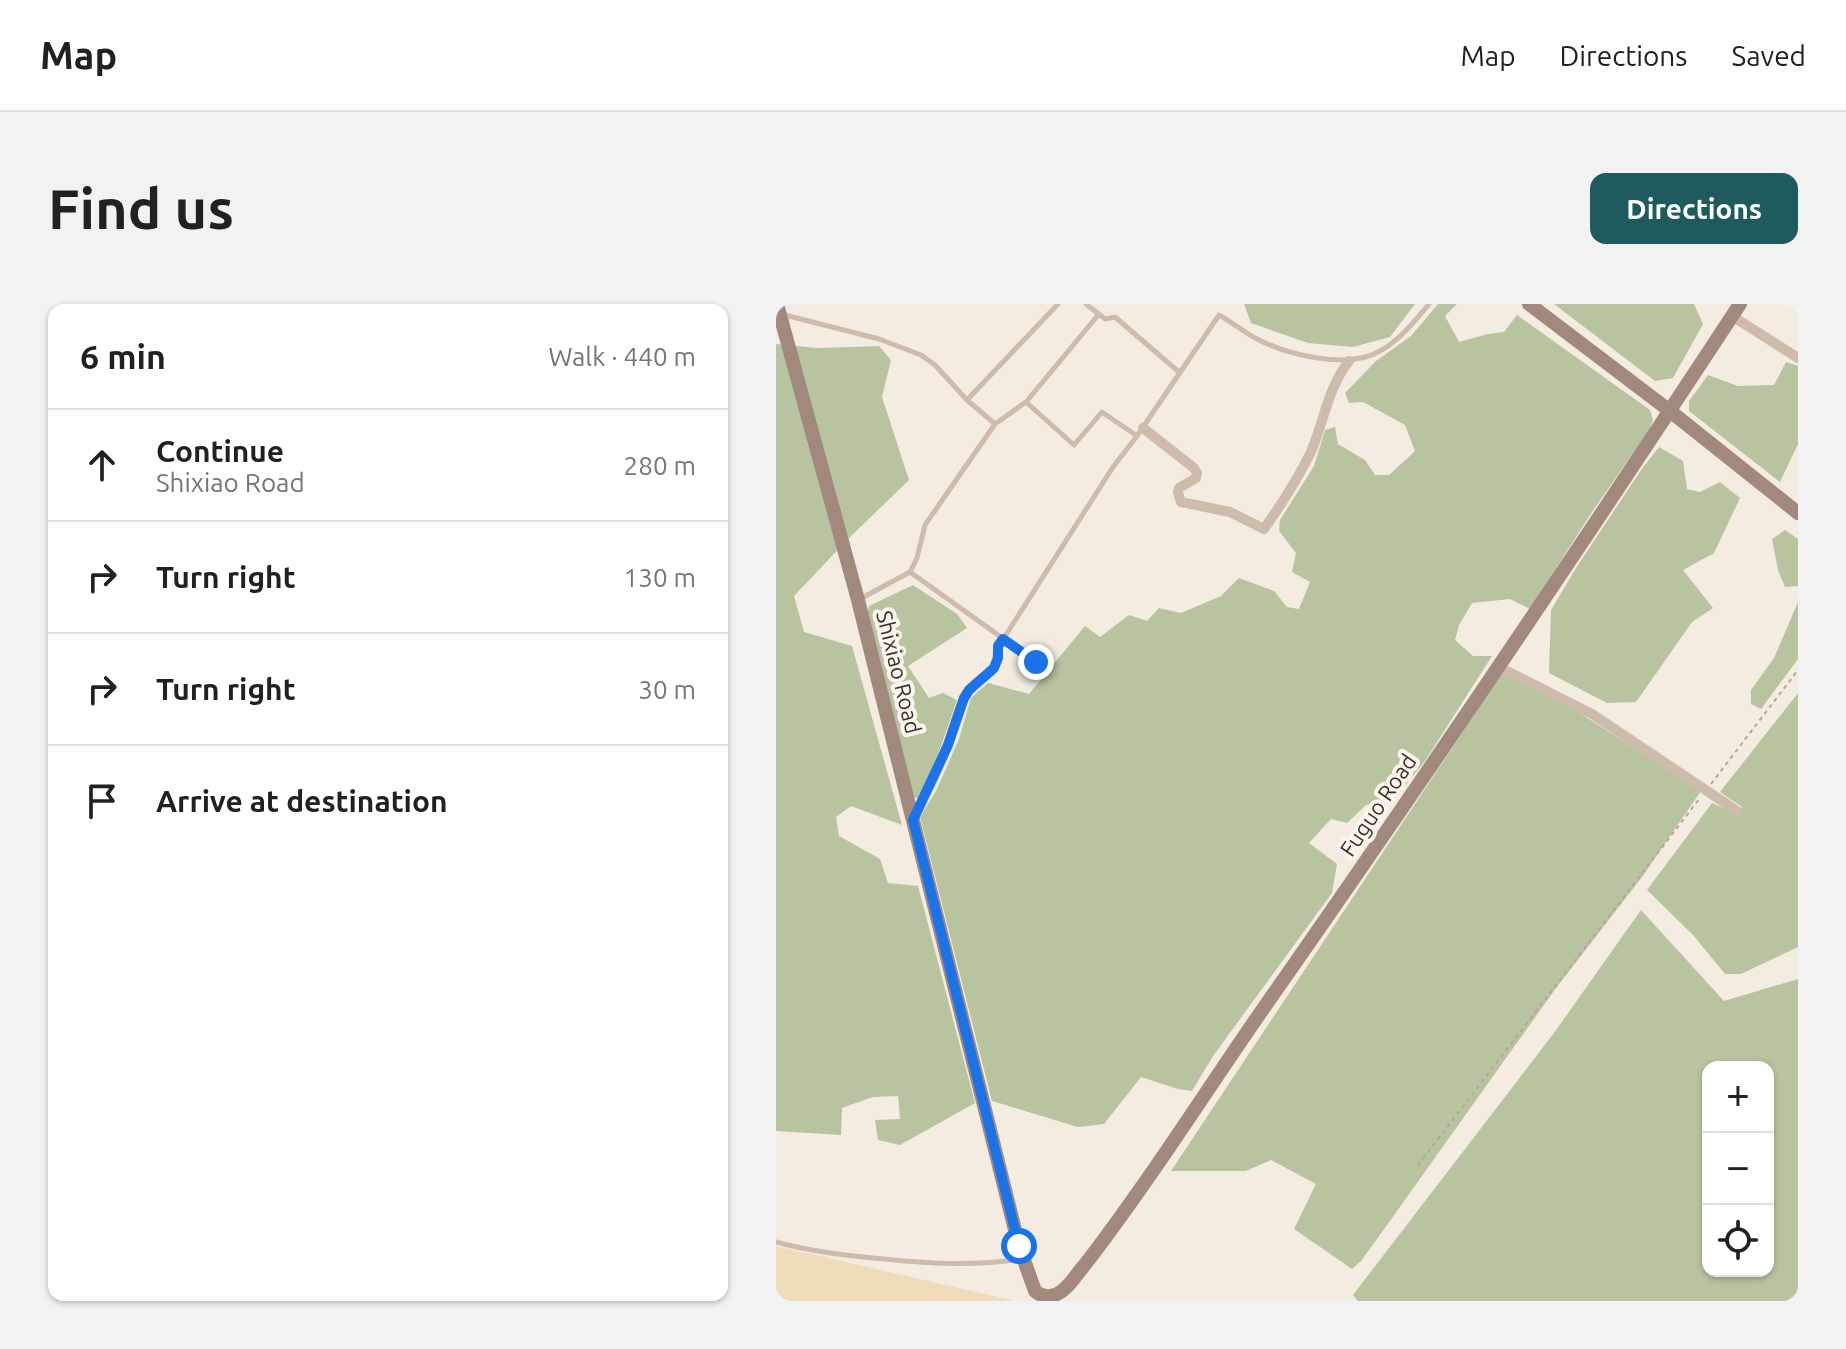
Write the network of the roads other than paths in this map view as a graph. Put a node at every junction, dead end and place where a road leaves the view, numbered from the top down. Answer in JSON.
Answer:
{"nodes":[{"id":1,"x":1058,"y":304,"type":"edge"},
{"id":2,"x":1086,"y":304,"type":"edge"},
{"id":3,"x":1429,"y":304,"type":"edge"},
{"id":4,"x":1529,"y":304,"type":"edge"},
{"id":5,"x":779,"y":309,"type":"edge"},
{"id":6,"x":1736,"y":310,"type":"edge"},
{"id":7,"x":1099,"y":314,"type":"junction"},
{"id":8,"x":1798,"y":358,"type":"edge"},
{"id":9,"x":1349,"y":361,"type":"junction"},
{"id":10,"x":1179,"y":372,"type":"junction"},
{"id":11,"x":967,"y":400,"type":"junction"},
{"id":12,"x":1026,"y":402,"type":"junction"},
{"id":13,"x":1670,"y":411,"type":"junction"},
{"id":14,"x":995,"y":424,"type":"junction"},
{"id":15,"x":1140,"y":432,"type":"junction"},
{"id":16,"x":1798,"y":513,"type":"edge"},
{"id":17,"x":910,"y":572,"type":"junction"},
{"id":18,"x":858,"y":600,"type":"junction"},
{"id":19,"x":1003,"y":639,"type":"junction"},
{"id":20,"x":1036,"y":662,"type":"dead end"},
{"id":21,"x":1499,"y":667,"type":"junction"},
{"id":22,"x":1737,"y":811,"type":"dead end"},
{"id":23,"x":913,"y":820,"type":"junction"},
{"id":24,"x":776,"y":1242,"type":"edge"},
{"id":25,"x":1023,"y":1258,"type":"junction"},
{"id":26,"x":1031,"y":1284,"type":"joint"}],
"edges":[{"from":1,"to":11,"type":"lane"},
{"from":2,"to":7,"type":"lane"},
{"from":3,"to":9,"type":"lane"},
{"from":4,"to":13,"type":"street"},
{"from":5,"to":11,"type":"lane"},
{"from":5,"to":18,"type":"street","name":"Shixiao Road"},
{"from":6,"to":8,"type":"street"},
{"from":6,"to":13,"type":"street","name":"Fuguo Road"},
{"from":7,"to":10,"type":"lane"},
{"from":7,"to":12,"type":"lane"},
{"from":9,"to":10,"type":"lane"},
{"from":9,"to":15,"type":"street"},
{"from":10,"to":15,"type":"lane"},
{"from":11,"to":14,"type":"lane"},
{"from":12,"to":14,"type":"lane"},
{"from":12,"to":15,"type":"lane"},
{"from":13,"to":16,"type":"street"},
{"from":13,"to":21,"type":"street","name":"Fuguo Road"},
{"from":14,"to":17,"type":"lane"},
{"from":15,"to":19,"type":"lane"},
{"from":17,"to":18,"type":"lane"},
{"from":17,"to":19,"type":"lane"},
{"from":18,"to":23,"type":"street","name":"Shixiao Road"},
{"from":19,"to":20,"type":"lane"},
{"from":19,"to":23,"type":"street"},
{"from":21,"to":22,"type":"street"},
{"from":21,"to":26,"type":"street","name":"Fuguo Road"},
{"from":23,"to":25,"type":"street","name":"Shixiao Road"},
{"from":24,"to":25,"type":"lane"},
{"from":25,"to":26,"type":"street","name":"Shixiao Road"}]}
